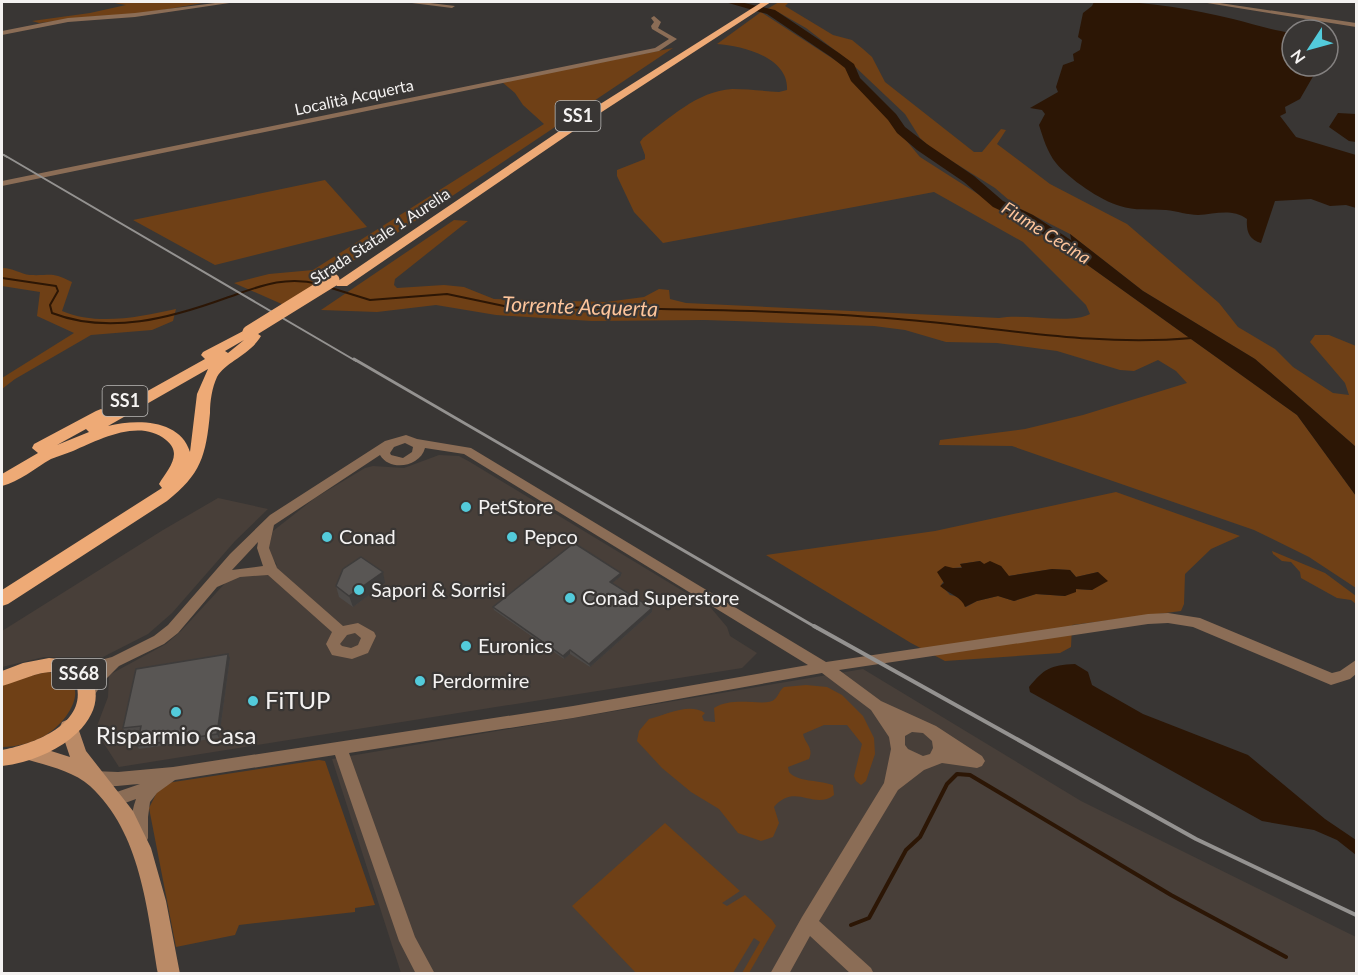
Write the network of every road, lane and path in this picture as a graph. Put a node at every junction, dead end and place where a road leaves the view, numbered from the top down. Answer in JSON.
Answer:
{"nodes":[{"id":1,"x":233,"y":2,"type":"edge"},
{"id":2,"x":407,"y":2,"type":"edge"},
{"id":3,"x":758,"y":2,"type":"edge"},
{"id":4,"x":767,"y":2,"type":"edge"},
{"id":5,"x":1204,"y":2,"type":"edge"},
{"id":6,"x":452,"y":6,"type":"dead end"},
{"id":7,"x":654,"y":18,"type":"dead end"},
{"id":8,"x":1356,"y":25,"type":"edge"},
{"id":9,"x":715,"y":30,"type":"junction"},
{"id":10,"x":2,"y":33,"type":"edge"},
{"id":11,"x":2,"y":184,"type":"edge"},
{"id":12,"x":254,"y":334,"type":"junction"},
{"id":13,"x":417,"y":443,"type":"junction"},
{"id":14,"x":389,"y":444,"type":"junction"},
{"id":15,"x":452,"y":448,"type":"junction"},
{"id":16,"x":48,"y":454,"type":"junction"},
{"id":17,"x":411,"y":459,"type":"junction"},
{"id":18,"x":393,"y":461,"type":"junction"},
{"id":19,"x":2,"y":470,"type":"edge"},
{"id":20,"x":340,"y":475,"type":"junction"},
{"id":21,"x":2,"y":481,"type":"edge"},
{"id":22,"x":269,"y":524,"type":"junction"},
{"id":23,"x":271,"y":570,"type":"junction"},
{"id":24,"x":2,"y":588,"type":"edge"},
{"id":25,"x":208,"y":588,"type":"junction"},
{"id":26,"x":2,"y":599,"type":"edge"},
{"id":27,"x":341,"y":632,"type":"dead end"},
{"id":28,"x":116,"y":662,"type":"junction"},
{"id":29,"x":1356,"y":666,"type":"edge"},
{"id":30,"x":825,"y":668,"type":"junction"},
{"id":31,"x":70,"y":669,"type":"junction"},
{"id":32,"x":6,"y":675,"type":"edge"},
{"id":33,"x":87,"y":695,"type":"junction"},
{"id":34,"x":876,"y":705,"type":"junction"},
{"id":35,"x":918,"y":725,"type":"junction"},
{"id":36,"x":69,"y":727,"type":"junction"},
{"id":37,"x":935,"y":734,"type":"junction"},
{"id":38,"x":897,"y":743,"type":"junction"},
{"id":39,"x":340,"y":748,"type":"junction"},
{"id":40,"x":29,"y":752,"type":"junction"},
{"id":41,"x":938,"y":756,"type":"junction"},
{"id":42,"x":2,"y":758,"type":"edge"},
{"id":43,"x":923,"y":764,"type":"junction"},
{"id":44,"x":173,"y":774,"type":"junction"},
{"id":45,"x":93,"y":778,"type":"junction"},
{"id":46,"x":138,"y":778,"type":"junction"},
{"id":47,"x":892,"y":785,"type":"junction"},
{"id":48,"x":152,"y":786,"type":"junction"},
{"id":49,"x":114,"y":800,"type":"junction"},
{"id":50,"x":140,"y":845,"type":"junction"},
{"id":51,"x":808,"y":923,"type":"junction"},
{"id":52,"x":169,"y":974,"type":"edge"},
{"id":53,"x":426,"y":974,"type":"edge"},
{"id":54,"x":779,"y":974,"type":"edge"},
{"id":55,"x":865,"y":974,"type":"edge"}],
"edges":[{"from":1,"to":10,"type":"street"},
{"from":2,"to":6,"type":"street"},
{"from":3,"to":9,"type":"highway","name":"Strada Statale 1 Aurelia","number":"SS1"},
{"from":4,"to":9,"type":"highway","name":"Strada Statale 1 Aurelia","number":"SS1"},
{"from":5,"to":8,"type":"street"},
{"from":7,"to":11,"type":"street","name":"Località Acquerta"},
{"from":9,"to":12,"type":"highway","name":"Strada Statale 1 Aurelia","number":"SS1"},
{"from":12,"to":16,"type":"highway","name":"Strada Statale 1 Aurelia","number":"SS1"},
{"from":12,"to":19,"type":"highway","name":"Strada Statale 1 Aurelia","number":"SS1"},
{"from":12,"to":26,"type":"highway"},
{"from":13,"to":14,"type":"street"},
{"from":13,"to":15,"type":"street"},
{"from":13,"to":17,"type":"street"},
{"from":14,"to":18,"type":"street"},
{"from":14,"to":20,"type":"street"},
{"from":15,"to":17,"type":"street"},
{"from":15,"to":30,"type":"street"},
{"from":16,"to":21,"type":"highway","name":"Strada Statale 1 Aurelia","number":"SS1"},
{"from":16,"to":24,"type":"highway","number":"SS1"},
{"from":17,"to":18,"type":"street"},
{"from":18,"to":20,"type":"street"},
{"from":20,"to":22,"type":"street"},
{"from":22,"to":23,"type":"street"},
{"from":22,"to":25,"type":"street"},
{"from":23,"to":25,"type":"street"},
{"from":23,"to":27,"type":"street"},
{"from":25,"to":28,"type":"street"},
{"from":28,"to":31,"type":"street"},
{"from":28,"to":33,"type":"street"},
{"from":29,"to":30,"type":"street"},
{"from":30,"to":34,"type":"street"},
{"from":30,"to":39,"type":"street"},
{"from":31,"to":32,"type":"main road","number":"SS68"},
{"from":31,"to":33,"type":"main road","number":"SS68"},
{"from":33,"to":36,"type":"main road","number":"SS68"},
{"from":34,"to":35,"type":"street"},
{"from":34,"to":38,"type":"street"},
{"from":35,"to":37,"type":"street"},
{"from":35,"to":38,"type":"street"},
{"from":36,"to":40,"type":"main road","number":"SS68"},
{"from":36,"to":45,"type":"main road","number":"SS68"},
{"from":37,"to":41,"type":"street"},
{"from":37,"to":41,"type":"street"},
{"from":38,"to":43,"type":"street"},
{"from":38,"to":47,"type":"street"},
{"from":39,"to":44,"type":"street"},
{"from":39,"to":53,"type":"street"},
{"from":40,"to":42,"type":"main road","number":"SS68"},
{"from":40,"to":45,"type":"main road","number":"SS68"},
{"from":41,"to":43,"type":"street"},
{"from":43,"to":47,"type":"street"},
{"from":44,"to":46,"type":"street"},
{"from":44,"to":48,"type":"street"},
{"from":45,"to":46,"type":"street"},
{"from":45,"to":49,"type":"main road","number":"SS68"},
{"from":46,"to":49,"type":"street"},
{"from":47,"to":51,"type":"street"},
{"from":48,"to":49,"type":"street"},
{"from":48,"to":50,"type":"street"},
{"from":49,"to":50,"type":"main road","number":"SS68"},
{"from":50,"to":52,"type":"main road","number":"SS68"},
{"from":51,"to":54,"type":"street"},
{"from":51,"to":55,"type":"street"}]}
